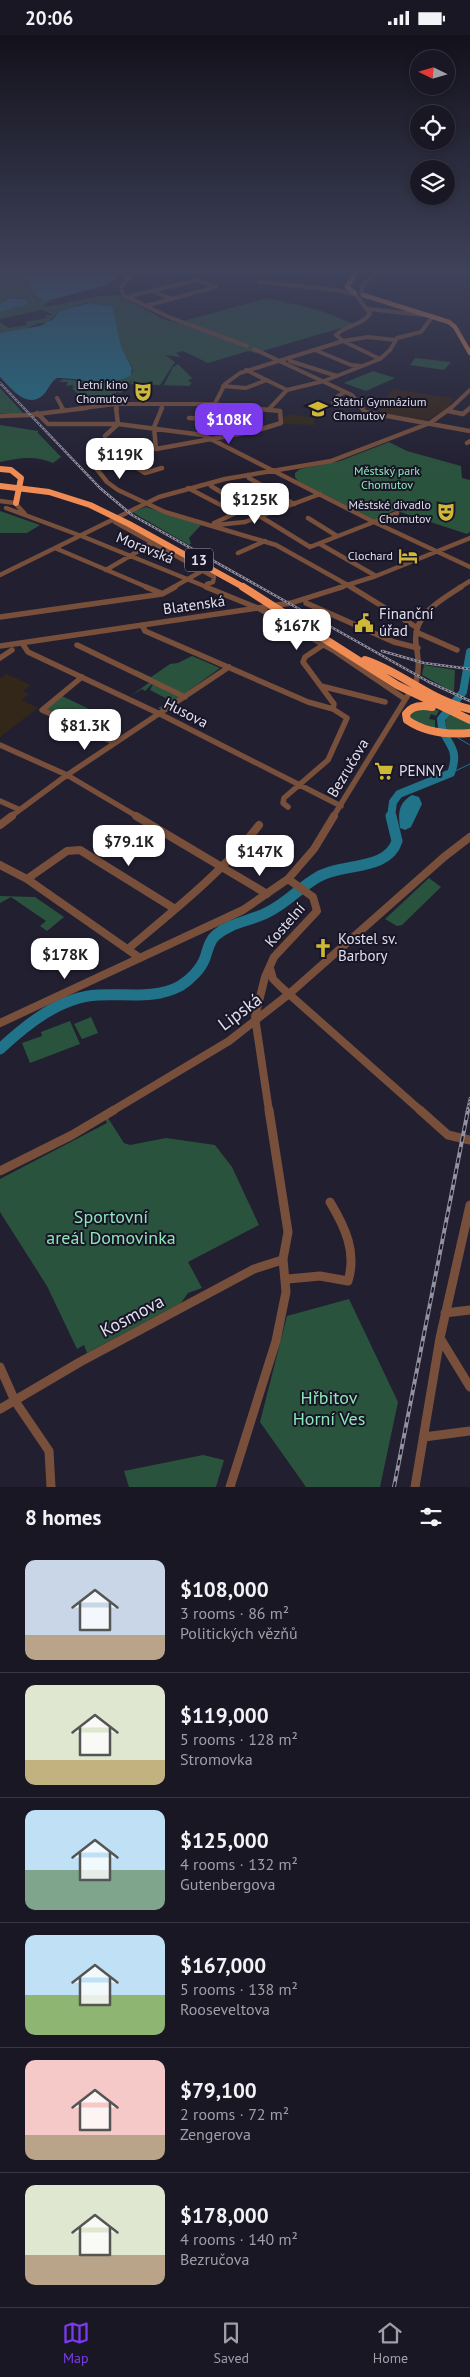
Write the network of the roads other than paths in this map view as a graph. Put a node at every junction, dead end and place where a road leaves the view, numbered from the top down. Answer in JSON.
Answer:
{"nodes":[{"id":1,"x":223,"y":337,"type":"edge"},
{"id":2,"x":338,"y":337,"type":"edge"},
{"id":3,"x":398,"y":337,"type":"edge"},
{"id":4,"x":461,"y":337,"type":"edge"},
{"id":5,"x":395,"y":340,"type":"junction"},
{"id":6,"x":343,"y":341,"type":"junction"},
{"id":7,"x":314,"y":349,"type":"junction"},
{"id":8,"x":470,"y":353,"type":"edge"},
{"id":9,"x":282,"y":359,"type":"junction"},
{"id":10,"x":380,"y":359,"type":"junction"},
{"id":11,"x":349,"y":364,"type":"junction"},
{"id":12,"x":363,"y":367,"type":"junction"},
{"id":13,"x":246,"y":370,"type":"junction"},
{"id":14,"x":350,"y":372,"type":"junction"},
{"id":15,"x":338,"y":376,"type":"junction"},
{"id":16,"x":267,"y":380,"type":"junction"},
{"id":17,"x":324,"y":381,"type":"junction"},
{"id":18,"x":223,"y":387,"type":"junction"},
{"id":19,"x":287,"y":390,"type":"junction"},
{"id":20,"x":470,"y":390,"type":"edge"},
{"id":21,"x":345,"y":392,"type":"junction"},
{"id":22,"x":57,"y":398,"type":"dead end"},
{"id":23,"x":333,"y":403,"type":"dead end"},
{"id":24,"x":116,"y":404,"type":"junction"},
{"id":25,"x":163,"y":404,"type":"junction"},
{"id":26,"x":213,"y":404,"type":"junction"},
{"id":27,"x":245,"y":407,"type":"junction"},
{"id":28,"x":470,"y":408,"type":"edge"},
{"id":29,"x":269,"y":409,"type":"junction"},
{"id":30,"x":64,"y":411,"type":"junction"},
{"id":31,"x":448,"y":411,"type":"junction"},
{"id":32,"x":37,"y":413,"type":"junction"},
{"id":33,"x":0,"y":416,"type":"edge"},
{"id":34,"x":190,"y":418,"type":"dead end"},
{"id":35,"x":209,"y":419,"type":"junction"},
{"id":36,"x":409,"y":419,"type":"junction"},
{"id":37,"x":430,"y":423,"type":"junction"},
{"id":38,"x":118,"y":424,"type":"junction"},
{"id":39,"x":154,"y":427,"type":"junction"},
{"id":40,"x":413,"y":429,"type":"junction"},
{"id":41,"x":470,"y":431,"type":"edge"},
{"id":42,"x":247,"y":433,"type":"junction"},
{"id":43,"x":203,"y":435,"type":"junction"},
{"id":44,"x":105,"y":436,"type":"dead end"},
{"id":45,"x":210,"y":438,"type":"junction"},
{"id":46,"x":104,"y":443,"type":"dead end"},
{"id":47,"x":109,"y":456,"type":"junction"},
{"id":48,"x":162,"y":468,"type":"dead end"},
{"id":49,"x":0,"y":469,"type":"edge"},
{"id":50,"x":283,"y":470,"type":"junction"},
{"id":51,"x":274,"y":471,"type":"junction"},
{"id":52,"x":248,"y":477,"type":"junction"},
{"id":53,"x":289,"y":479,"type":"junction"},
{"id":54,"x":0,"y":485,"type":"edge"},
{"id":55,"x":188,"y":488,"type":"junction"},
{"id":56,"x":320,"y":494,"type":"junction"},
{"id":57,"x":16,"y":500,"type":"junction"},
{"id":58,"x":0,"y":501,"type":"edge"},
{"id":59,"x":145,"y":503,"type":"junction"},
{"id":60,"x":294,"y":503,"type":"junction"},
{"id":61,"x":3,"y":508,"type":"edge"},
{"id":62,"x":397,"y":513,"type":"dead end"},
{"id":63,"x":392,"y":515,"type":"junction"},
{"id":64,"x":28,"y":517,"type":"junction"},
{"id":65,"x":115,"y":517,"type":"junction"},
{"id":66,"x":260,"y":517,"type":"junction"},
{"id":67,"x":308,"y":518,"type":"dead end"},
{"id":68,"x":404,"y":521,"type":"dead end"},
{"id":69,"x":374,"y":522,"type":"junction"},
{"id":70,"x":210,"y":525,"type":"junction"},
{"id":71,"x":80,"y":535,"type":"junction"},
{"id":72,"x":337,"y":536,"type":"junction"},
{"id":73,"x":470,"y":538,"type":"edge"},
{"id":74,"x":265,"y":541,"type":"junction"},
{"id":75,"x":152,"y":543,"type":"junction"},
{"id":76,"x":320,"y":543,"type":"junction"},
{"id":77,"x":55,"y":548,"type":"junction"},
{"id":78,"x":435,"y":552,"type":"junction"},
{"id":79,"x":238,"y":553,"type":"dead end"},
{"id":80,"x":129,"y":556,"type":"junction"},
{"id":81,"x":470,"y":567,"type":"edge"},
{"id":82,"x":106,"y":570,"type":"junction"},
{"id":83,"x":202,"y":571,"type":"junction"},
{"id":84,"x":0,"y":575,"type":"edge"},
{"id":85,"x":376,"y":576,"type":"junction"},
{"id":86,"x":187,"y":579,"type":"junction"},
{"id":87,"x":470,"y":581,"type":"edge"},
{"id":88,"x":207,"y":584,"type":"dead end"},
{"id":89,"x":348,"y":585,"type":"junction"},
{"id":90,"x":162,"y":594,"type":"junction"},
{"id":91,"x":306,"y":603,"type":"dead end"},
{"id":92,"x":260,"y":609,"type":"junction"},
{"id":93,"x":286,"y":612,"type":"junction"},
{"id":94,"x":0,"y":617,"type":"edge"},
{"id":95,"x":142,"y":625,"type":"junction"},
{"id":96,"x":416,"y":630,"type":"junction"},
{"id":97,"x":22,"y":643,"type":"junction"},
{"id":98,"x":77,"y":645,"type":"dead end"},
{"id":99,"x":323,"y":645,"type":"junction"},
{"id":100,"x":0,"y":646,"type":"edge"},
{"id":101,"x":418,"y":648,"type":"junction"},
{"id":102,"x":12,"y":650,"type":"dead end"},
{"id":103,"x":333,"y":650,"type":"junction"},
{"id":104,"x":457,"y":651,"type":"dead end"},
{"id":105,"x":0,"y":658,"type":"edge"},
{"id":106,"x":226,"y":666,"type":"junction"},
{"id":107,"x":372,"y":669,"type":"joint"},
{"id":108,"x":82,"y":677,"type":"junction"},
{"id":109,"x":402,"y":684,"type":"junction"},
{"id":110,"x":321,"y":686,"type":"junction"},
{"id":111,"x":185,"y":697,"type":"junction"},
{"id":112,"x":404,"y":699,"type":"junction"},
{"id":113,"x":385,"y":702,"type":"dead end"},
{"id":114,"x":440,"y":706,"type":"junction"},
{"id":115,"x":333,"y":709,"type":"junction"},
{"id":116,"x":470,"y":709,"type":"edge"},
{"id":117,"x":160,"y":714,"type":"junction"},
{"id":118,"x":470,"y":718,"type":"edge"},
{"id":119,"x":470,"y":733,"type":"edge"},
{"id":120,"x":115,"y":743,"type":"junction"},
{"id":121,"x":0,"y":745,"type":"edge"},
{"id":122,"x":67,"y":775,"type":"junction"},
{"id":123,"x":299,"y":786,"type":"junction"},
{"id":124,"x":0,"y":801,"type":"edge"},
{"id":125,"x":341,"y":806,"type":"junction"},
{"id":126,"x":288,"y":807,"type":"dead end"},
{"id":127,"x":18,"y":809,"type":"junction"},
{"id":128,"x":0,"y":825,"type":"edge"},
{"id":129,"x":259,"y":825,"type":"dead end"},
{"id":130,"x":470,"y":837,"type":"edge"},
{"id":131,"x":0,"y":865,"type":"edge"},
{"id":132,"x":220,"y":866,"type":"junction"},
{"id":133,"x":27,"y":879,"type":"junction"},
{"id":134,"x":288,"y":879,"type":"junction"},
{"id":135,"x":267,"y":895,"type":"junction"},
{"id":136,"x":176,"y":909,"type":"junction"},
{"id":137,"x":129,"y":948,"type":"junction"},
{"id":138,"x":140,"y":958,"type":"junction"},
{"id":139,"x":270,"y":967,"type":"junction"},
{"id":140,"x":289,"y":994,"type":"junction"},
{"id":141,"x":256,"y":1022,"type":"junction"},
{"id":142,"x":0,"y":1023,"type":"edge"},
{"id":143,"x":470,"y":1140,"type":"edge"},
{"id":144,"x":0,"y":1171,"type":"edge"},
{"id":145,"x":330,"y":1201,"type":"dead end"},
{"id":146,"x":470,"y":1205,"type":"edge"},
{"id":147,"x":468,"y":1225,"type":"edge"},
{"id":148,"x":282,"y":1260,"type":"junction"},
{"id":149,"x":288,"y":1279,"type":"junction"},
{"id":150,"x":470,"y":1310,"type":"edge"},
{"id":151,"x":445,"y":1313,"type":"junction"},
{"id":152,"x":440,"y":1338,"type":"junction"},
{"id":153,"x":0,"y":1367,"type":"edge"},
{"id":154,"x":470,"y":1387,"type":"edge"},
{"id":155,"x":15,"y":1401,"type":"junction"},
{"id":156,"x":0,"y":1409,"type":"edge"},
{"id":157,"x":470,"y":1431,"type":"edge"},
{"id":158,"x":424,"y":1437,"type":"junction"},
{"id":159,"x":51,"y":1487,"type":"edge"},
{"id":160,"x":230,"y":1487,"type":"edge"},
{"id":161,"x":415,"y":1487,"type":"edge"}],
"edges":[{"from":1,"to":9,"type":"street"},
{"from":2,"to":6,"type":"street"},
{"from":3,"to":5,"type":"street"},
{"from":4,"to":8,"type":"main road"},
{"from":5,"to":6,"type":"street"},
{"from":5,"to":10,"type":"street"},
{"from":6,"to":7,"type":"street"},
{"from":6,"to":10,"type":"street"},
{"from":7,"to":9,"type":"street"},
{"from":7,"to":11,"type":"street"},
{"from":9,"to":13,"type":"street"},
{"from":9,"to":15,"type":"street"},
{"from":9,"to":17,"type":"street"},
{"from":10,"to":12,"type":"street"},
{"from":11,"to":12,"type":"street"},
{"from":11,"to":14,"type":"street"},
{"from":12,"to":14,"type":"street"},
{"from":13,"to":16,"type":"street"},
{"from":13,"to":18,"type":"street"},
{"from":14,"to":15,"type":"street"},
{"from":15,"to":17,"type":"street"},
{"from":16,"to":18,"type":"street"},
{"from":16,"to":19,"type":"street"},
{"from":17,"to":19,"type":"street"},
{"from":17,"to":21,"type":"street"},
{"from":18,"to":26,"type":"street"},
{"from":19,"to":29,"type":"street"},
{"from":20,"to":31,"type":"street"},
{"from":21,"to":23,"type":"street"},
{"from":21,"to":36,"type":"street"},
{"from":22,"to":30,"type":"street"},
{"from":24,"to":25,"type":"street"},
{"from":24,"to":30,"type":"street"},
{"from":24,"to":38,"type":"street"},
{"from":25,"to":26,"type":"street"},
{"from":25,"to":39,"type":"street"},
{"from":26,"to":27,"type":"street"},
{"from":26,"to":35,"type":"street"},
{"from":27,"to":29,"type":"street"},
{"from":27,"to":42,"type":"street"},
{"from":28,"to":31,"type":"street"},
{"from":29,"to":42,"type":"street"},
{"from":30,"to":32,"type":"street"},
{"from":31,"to":37,"type":"street"},
{"from":32,"to":33,"type":"street"},
{"from":32,"to":38,"type":"street"},
{"from":34,"to":35,"type":"street"},
{"from":35,"to":43,"type":"street"},
{"from":36,"to":37,"type":"street"},
{"from":36,"to":40,"type":"street"},
{"from":37,"to":40,"type":"street"},
{"from":37,"to":41,"type":"street"},
{"from":38,"to":39,"type":"street"},
{"from":38,"to":44,"type":"street"},
{"from":39,"to":43,"type":"street"},
{"from":39,"to":45,"type":"street"},
{"from":40,"to":50,"type":"street"},
{"from":42,"to":45,"type":"street"},
{"from":43,"to":45,"type":"street"},
{"from":45,"to":51,"type":"street"},
{"from":46,"to":47,"type":"street"},
{"from":47,"to":48,"type":"street"},
{"from":47,"to":59,"type":"street"},
{"from":49,"to":57,"type":"highway"},
{"from":50,"to":51,"type":"street"},
{"from":50,"to":53,"type":"street"},
{"from":51,"to":52,"type":"street"},
{"from":51,"to":53,"type":"street"},
{"from":52,"to":55,"type":"street"},
{"from":52,"to":60,"type":"street"},
{"from":52,"to":66,"type":"street"},
{"from":53,"to":56,"type":"street"},
{"from":54,"to":65,"type":"highway","number":"13"},
{"from":55,"to":59,"type":"street"},
{"from":55,"to":70,"type":"street"},
{"from":56,"to":60,"type":"street"},
{"from":56,"to":69,"type":"street"},
{"from":57,"to":58,"type":"street"},
{"from":57,"to":61,"type":"street"},
{"from":57,"to":64,"type":"street"},
{"from":59,"to":65,"type":"street"},
{"from":59,"to":70,"type":"street"},
{"from":60,"to":66,"type":"street"},
{"from":61,"to":64,"type":"street","name":"Moravská"},
{"from":62,"to":63,"type":"street"},
{"from":63,"to":68,"type":"street"},
{"from":63,"to":69,"type":"street"},
{"from":64,"to":71,"type":"street","name":"Moravská"},
{"from":65,"to":71,"type":"street"},
{"from":65,"to":75,"type":"street"},
{"from":65,"to":93,"type":"highway","number":"13"},
{"from":66,"to":70,"type":"street"},
{"from":66,"to":76,"type":"street"},
{"from":67,"to":72,"type":"street"},
{"from":69,"to":72,"type":"street"},
{"from":69,"to":78,"type":"street"},
{"from":70,"to":74,"type":"street"},
{"from":71,"to":77,"type":"street"},
{"from":71,"to":80,"type":"street","name":"Moravská"},
{"from":72,"to":76,"type":"street"},
{"from":73,"to":78,"type":"street","name":"Blatenská"},
{"from":74,"to":79,"type":"street"},
{"from":74,"to":89,"type":"street"},
{"from":75,"to":80,"type":"street"},
{"from":75,"to":83,"type":"street"},
{"from":76,"to":85,"type":"street"},
{"from":77,"to":82,"type":"street"},
{"from":77,"to":84,"type":"street"},
{"from":78,"to":81,"type":"street"},
{"from":78,"to":85,"type":"street","name":"Blatenská"},
{"from":80,"to":82,"type":"street"},
{"from":80,"to":86,"type":"street","name":"Moravská"},
{"from":82,"to":90,"type":"street"},
{"from":83,"to":86,"type":"street"},
{"from":83,"to":88,"type":"street"},
{"from":85,"to":89,"type":"street","name":"Blatenská"},
{"from":86,"to":90,"type":"street"},
{"from":86,"to":92,"type":"street","name":"Moravská"},
{"from":87,"to":96,"type":"street"},
{"from":89,"to":92,"type":"street","name":"Blatenská"},
{"from":89,"to":96,"type":"street"},
{"from":90,"to":94,"type":"street"},
{"from":91,"to":101,"type":"street"},
{"from":92,"to":95,"type":"street","name":"Blatenská"},
{"from":92,"to":99,"type":"street","name":"Moravská"},
{"from":93,"to":103,"type":"street"},
{"from":93,"to":107,"type":"highway","number":"13"},
{"from":93,"to":109,"type":"highway","number":"13"},
{"from":95,"to":97,"type":"street","name":"Blatenská"},
{"from":95,"to":106,"type":"street"},
{"from":96,"to":101,"type":"street","name":"Bezručova"},
{"from":96,"to":104,"type":"street"},
{"from":97,"to":100,"type":"street","name":"Blatenská"},
{"from":97,"to":108,"type":"street","name":"Husova"},
{"from":98,"to":111,"type":"street"},
{"from":99,"to":103,"type":"street","name":"Moravská"},
{"from":99,"to":110,"type":"street"},
{"from":101,"to":112,"type":"street","name":"Bezručova"},
{"from":102,"to":105,"type":"street"},
{"from":103,"to":112,"type":"street","name":"Moravská"},
{"from":106,"to":111,"type":"street"},
{"from":106,"to":115,"type":"street"},
{"from":107,"to":109,"type":"highway","number":"13"},
{"from":108,"to":117,"type":"street","name":"Husova"},
{"from":108,"to":120,"type":"street"},
{"from":109,"to":114,"type":"highway","number":"13"},
{"from":109,"to":116,"type":"highway"},
{"from":110,"to":113,"type":"street"},
{"from":110,"to":115,"type":"street"},
{"from":111,"to":117,"type":"street"},
{"from":112,"to":125,"type":"street","name":"Bezručova"},
{"from":114,"to":118,"type":"highway","number":"13"},
{"from":114,"to":119,"type":"highway"},
{"from":115,"to":123,"type":"street"},
{"from":117,"to":120,"type":"street"},
{"from":117,"to":123,"type":"street","name":"Husova"},
{"from":120,"to":122,"type":"street"},
{"from":121,"to":122,"type":"street"},
{"from":122,"to":127,"type":"street"},
{"from":122,"to":132,"type":"street"},
{"from":123,"to":125,"type":"street","name":"Husova"},
{"from":123,"to":126,"type":"street"},
{"from":124,"to":127,"type":"street"},
{"from":125,"to":134,"type":"street","name":"Bezručova"},
{"from":127,"to":128,"type":"street"},
{"from":129,"to":132,"type":"street"},
{"from":130,"to":140,"type":"street","name":"Lipská"},
{"from":131,"to":133,"type":"street"},
{"from":132,"to":135,"type":"street"},
{"from":132,"to":136,"type":"street"},
{"from":133,"to":136,"type":"street"},
{"from":133,"to":137,"type":"street"},
{"from":134,"to":135,"type":"street","name":"Bezručova"},
{"from":134,"to":139,"type":"street","name":"Kostelní"},
{"from":135,"to":138,"type":"street","name":"Bezručova"},
{"from":136,"to":137,"type":"street"},
{"from":137,"to":138,"type":"street"},
{"from":138,"to":142,"type":"street","name":"Bezručova"},
{"from":139,"to":140,"type":"street","name":"Kostelní"},
{"from":139,"to":141,"type":"street"},
{"from":140,"to":141,"type":"street","name":"Lipská"},
{"from":140,"to":143,"type":"street","name":"Kostelní"},
{"from":141,"to":144,"type":"street","name":"Lipská"},
{"from":141,"to":148,"type":"street"},
{"from":145,"to":149,"type":"street"},
{"from":146,"to":147,"type":"street"},
{"from":147,"to":151,"type":"street"},
{"from":148,"to":149,"type":"street"},
{"from":148,"to":155,"type":"street","name":"Kosmova"},
{"from":149,"to":160,"type":"street"},
{"from":150,"to":151,"type":"street"},
{"from":151,"to":152,"type":"street"},
{"from":152,"to":154,"type":"street"},
{"from":152,"to":158,"type":"street"},
{"from":153,"to":155,"type":"street"},
{"from":155,"to":156,"type":"street","name":"Kosmova"},
{"from":155,"to":159,"type":"street"},
{"from":157,"to":158,"type":"street"},
{"from":158,"to":161,"type":"street"}]}
